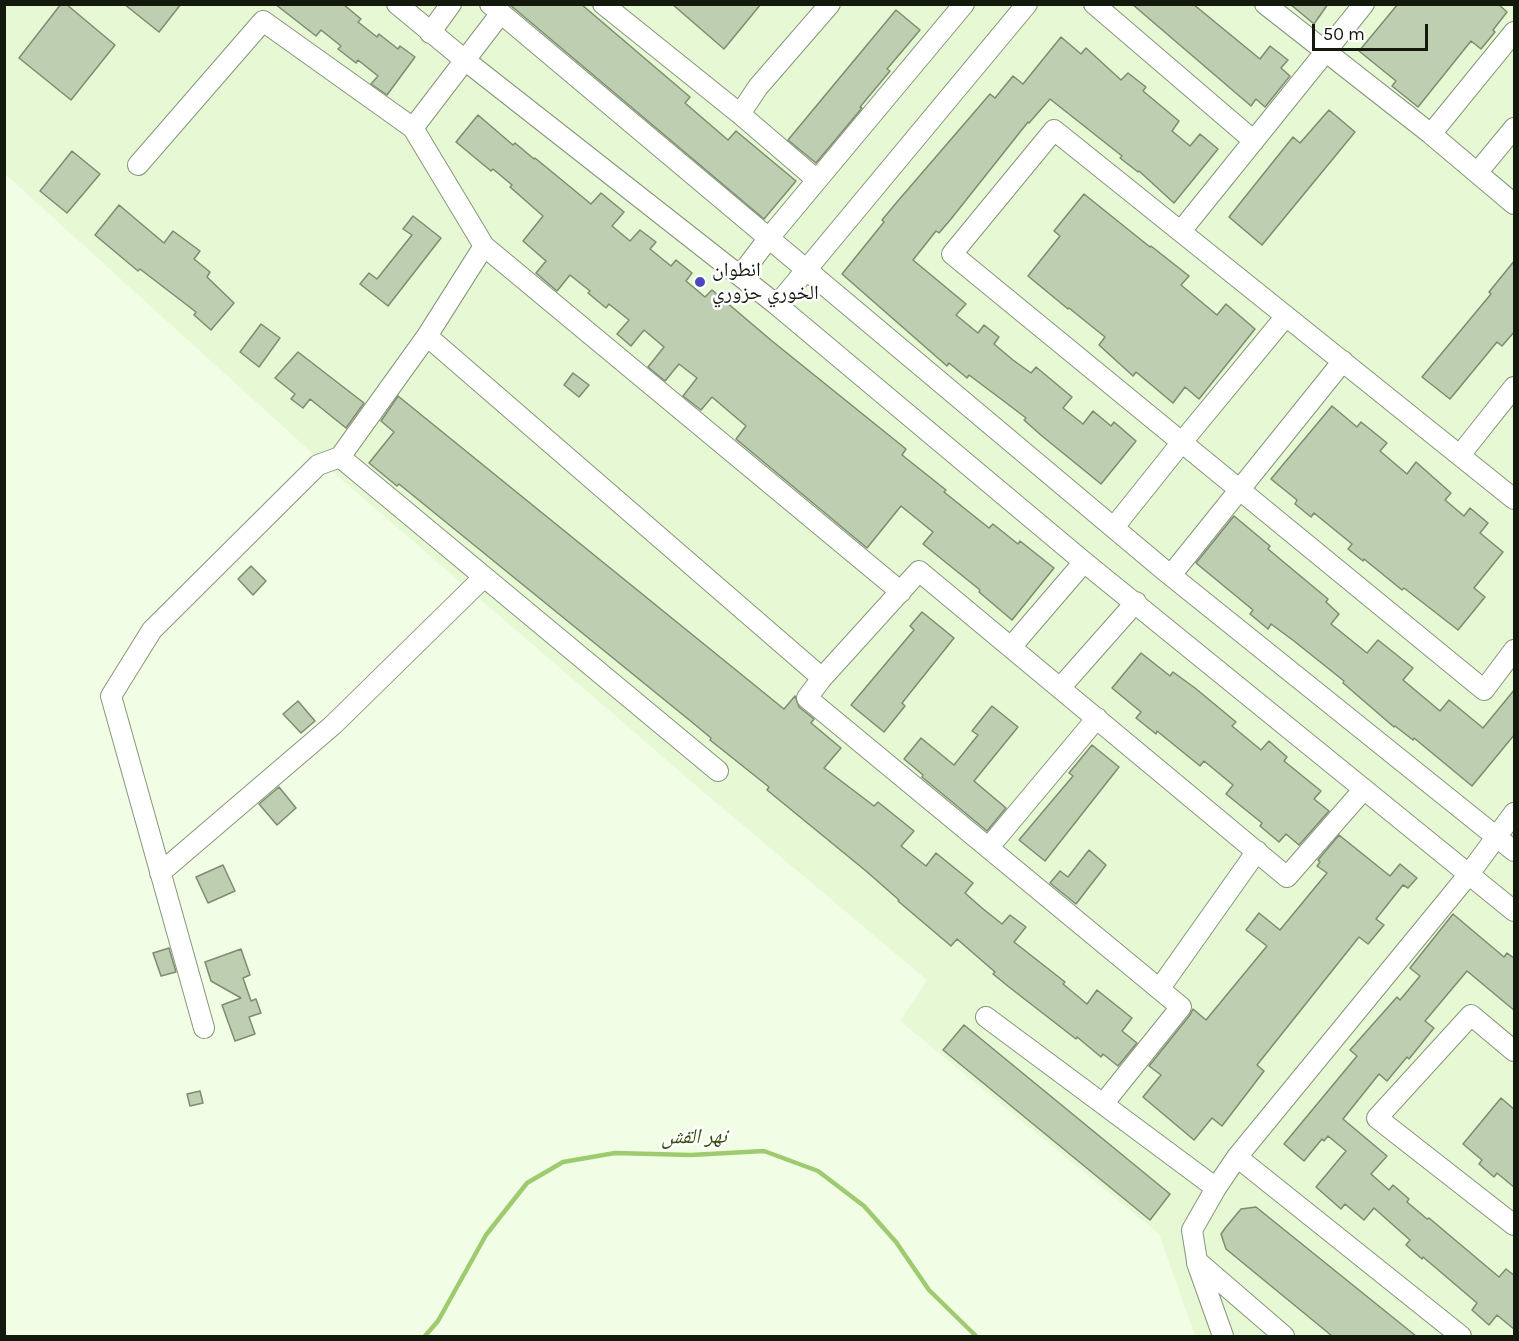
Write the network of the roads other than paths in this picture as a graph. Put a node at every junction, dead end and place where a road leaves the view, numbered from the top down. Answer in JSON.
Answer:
{"nodes":[{"id":1,"x":397,"y":4,"type":"edge"},
{"id":2,"x":451,"y":4,"type":"edge"},
{"id":3,"x":603,"y":4,"type":"edge"},
{"id":4,"x":830,"y":4,"type":"edge"},
{"id":5,"x":1027,"y":4,"type":"edge"},
{"id":6,"x":1094,"y":4,"type":"edge"},
{"id":7,"x":1265,"y":4,"type":"edge"},
{"id":8,"x":1364,"y":4,"type":"edge"},
{"id":9,"x":955,"y":8,"type":"edge"},
{"id":10,"x":495,"y":9,"type":"edge"},
{"id":11,"x":1515,"y":32,"type":"edge"},
{"id":12,"x":430,"y":33,"type":"junction"},
{"id":13,"x":1325,"y":52,"type":"junction"},
{"id":14,"x":466,"y":61,"type":"junction"},
{"id":15,"x":740,"y":114,"type":"junction"},
{"id":16,"x":413,"y":128,"type":"junction"},
{"id":17,"x":1515,"y":128,"type":"edge"},
{"id":18,"x":1431,"y":134,"type":"junction"},
{"id":19,"x":1254,"y":141,"type":"junction"},
{"id":20,"x":138,"y":165,"type":"dead end"},
{"id":21,"x":1477,"y":173,"type":"junction"},
{"id":22,"x":817,"y":180,"type":"junction"},
{"id":23,"x":1515,"y":204,"type":"edge"},
{"id":24,"x":1181,"y":231,"type":"junction"},
{"id":25,"x":768,"y":239,"type":"junction"},
{"id":26,"x":484,"y":246,"type":"junction"},
{"id":27,"x":806,"y":269,"type":"junction"},
{"id":28,"x":740,"y":276,"type":"junction"},
{"id":29,"x":777,"y":305,"type":"junction"},
{"id":30,"x":1286,"y":316,"type":"junction"},
{"id":31,"x":427,"y":336,"type":"junction"},
{"id":32,"x":1343,"y":361,"type":"junction"},
{"id":33,"x":1515,"y":387,"type":"edge"},
{"id":34,"x":1182,"y":442,"type":"junction"},
{"id":35,"x":1460,"y":455,"type":"junction"},
{"id":36,"x":340,"y":457,"type":"junction"},
{"id":37,"x":1239,"y":489,"type":"junction"},
{"id":38,"x":1515,"y":499,"type":"edge"},
{"id":39,"x":1114,"y":527,"type":"junction"},
{"id":40,"x":1084,"y":562,"type":"junction"},
{"id":41,"x":1171,"y":575,"type":"junction"},
{"id":42,"x":484,"y":577,"type":"junction"},
{"id":43,"x":901,"y":592,"type":"junction"},
{"id":44,"x":1136,"y":602,"type":"junction"},
{"id":45,"x":1011,"y":647,"type":"junction"},
{"id":46,"x":1515,"y":650,"type":"edge"},
{"id":47,"x":822,"y":678,"type":"junction"},
{"id":48,"x":1060,"y":688,"type":"junction"},
{"id":49,"x":1097,"y":718,"type":"junction"},
{"id":50,"x":718,"y":771,"type":"dead end"},
{"id":51,"x":1364,"y":789,"type":"junction"},
{"id":52,"x":1515,"y":813,"type":"edge"},
{"id":53,"x":1497,"y":836,"type":"junction"},
{"id":54,"x":989,"y":847,"type":"junction"},
{"id":55,"x":1257,"y":851,"type":"junction"},
{"id":56,"x":1515,"y":851,"type":"edge"},
{"id":57,"x":160,"y":873,"type":"junction"},
{"id":58,"x":1469,"y":874,"type":"junction"},
{"id":59,"x":1515,"y":910,"type":"edge"},
{"id":60,"x":1160,"y":988,"type":"junction"},
{"id":61,"x":986,"y":1017,"type":"dead end"},
{"id":62,"x":204,"y":1029,"type":"dead end"},
{"id":63,"x":1515,"y":1052,"type":"edge"},
{"id":64,"x":1103,"y":1104,"type":"junction"},
{"id":65,"x":1237,"y":1157,"type":"junction"},
{"id":66,"x":1216,"y":1188,"type":"junction"},
{"id":67,"x":1515,"y":1226,"type":"edge"},
{"id":68,"x":1197,"y":1261,"type":"junction"},
{"id":69,"x":1223,"y":1336,"type":"edge"},
{"id":70,"x":1284,"y":1336,"type":"edge"},
{"id":71,"x":1461,"y":1336,"type":"edge"}],
"edges":[{"from":1,"to":12,"type":"street"},
{"from":2,"to":12,"type":"street"},
{"from":3,"to":15,"type":"street"},
{"from":4,"to":15,"type":"street"},
{"from":5,"to":27,"type":"street"},
{"from":6,"to":19,"type":"street"},
{"from":7,"to":13,"type":"street"},
{"from":8,"to":13,"type":"street"},
{"from":9,"to":22,"type":"street"},
{"from":10,"to":14,"type":"street"},
{"from":10,"to":25,"type":"street"},
{"from":11,"to":18,"type":"street"},
{"from":12,"to":14,"type":"street"},
{"from":13,"to":18,"type":"street"},
{"from":13,"to":19,"type":"street"},
{"from":14,"to":16,"type":"street"},
{"from":14,"to":28,"type":"street"},
{"from":15,"to":22,"type":"street"},
{"from":16,"to":20,"type":"street"},
{"from":16,"to":26,"type":"street"},
{"from":17,"to":21,"type":"street"},
{"from":18,"to":21,"type":"street"},
{"from":19,"to":24,"type":"street"},
{"from":21,"to":23,"type":"street"},
{"from":22,"to":25,"type":"street"},
{"from":24,"to":30,"type":"street"},
{"from":24,"to":34,"type":"street"},
{"from":25,"to":27,"type":"street"},
{"from":25,"to":28,"type":"street"},
{"from":26,"to":31,"type":"street"},
{"from":26,"to":43,"type":"street"},
{"from":27,"to":29,"type":"street"},
{"from":27,"to":39,"type":"street"},
{"from":28,"to":29,"type":"street"},
{"from":29,"to":40,"type":"street"},
{"from":30,"to":32,"type":"street"},
{"from":30,"to":34,"type":"street"},
{"from":31,"to":36,"type":"street"},
{"from":31,"to":47,"type":"street"},
{"from":32,"to":35,"type":"street"},
{"from":32,"to":37,"type":"street"},
{"from":33,"to":35,"type":"street"},
{"from":34,"to":37,"type":"street"},
{"from":34,"to":39,"type":"street"},
{"from":35,"to":38,"type":"street"},
{"from":36,"to":42,"type":"street"},
{"from":36,"to":57,"type":"street"},
{"from":37,"to":41,"type":"street"},
{"from":37,"to":46,"type":"street"},
{"from":39,"to":41,"type":"street"},
{"from":40,"to":44,"type":"street"},
{"from":40,"to":45,"type":"street"},
{"from":41,"to":53,"type":"street"},
{"from":42,"to":50,"type":"street"},
{"from":42,"to":57,"type":"street"},
{"from":43,"to":45,"type":"street"},
{"from":43,"to":47,"type":"street"},
{"from":44,"to":48,"type":"street"},
{"from":44,"to":51,"type":"street"},
{"from":45,"to":48,"type":"street"},
{"from":47,"to":54,"type":"street"},
{"from":48,"to":49,"type":"street"},
{"from":49,"to":54,"type":"street"},
{"from":49,"to":55,"type":"street"},
{"from":51,"to":55,"type":"street"},
{"from":51,"to":58,"type":"street"},
{"from":52,"to":53,"type":"street"},
{"from":53,"to":56,"type":"street"},
{"from":53,"to":58,"type":"street"},
{"from":54,"to":60,"type":"street"},
{"from":55,"to":60,"type":"street"},
{"from":57,"to":62,"type":"street"},
{"from":58,"to":59,"type":"street"},
{"from":58,"to":65,"type":"street"},
{"from":60,"to":64,"type":"street"},
{"from":61,"to":64,"type":"street"},
{"from":63,"to":67,"type":"street"},
{"from":64,"to":66,"type":"street"},
{"from":65,"to":66,"type":"street"},
{"from":65,"to":71,"type":"street"},
{"from":66,"to":68,"type":"street"},
{"from":68,"to":69,"type":"street"},
{"from":68,"to":70,"type":"street"}]}
